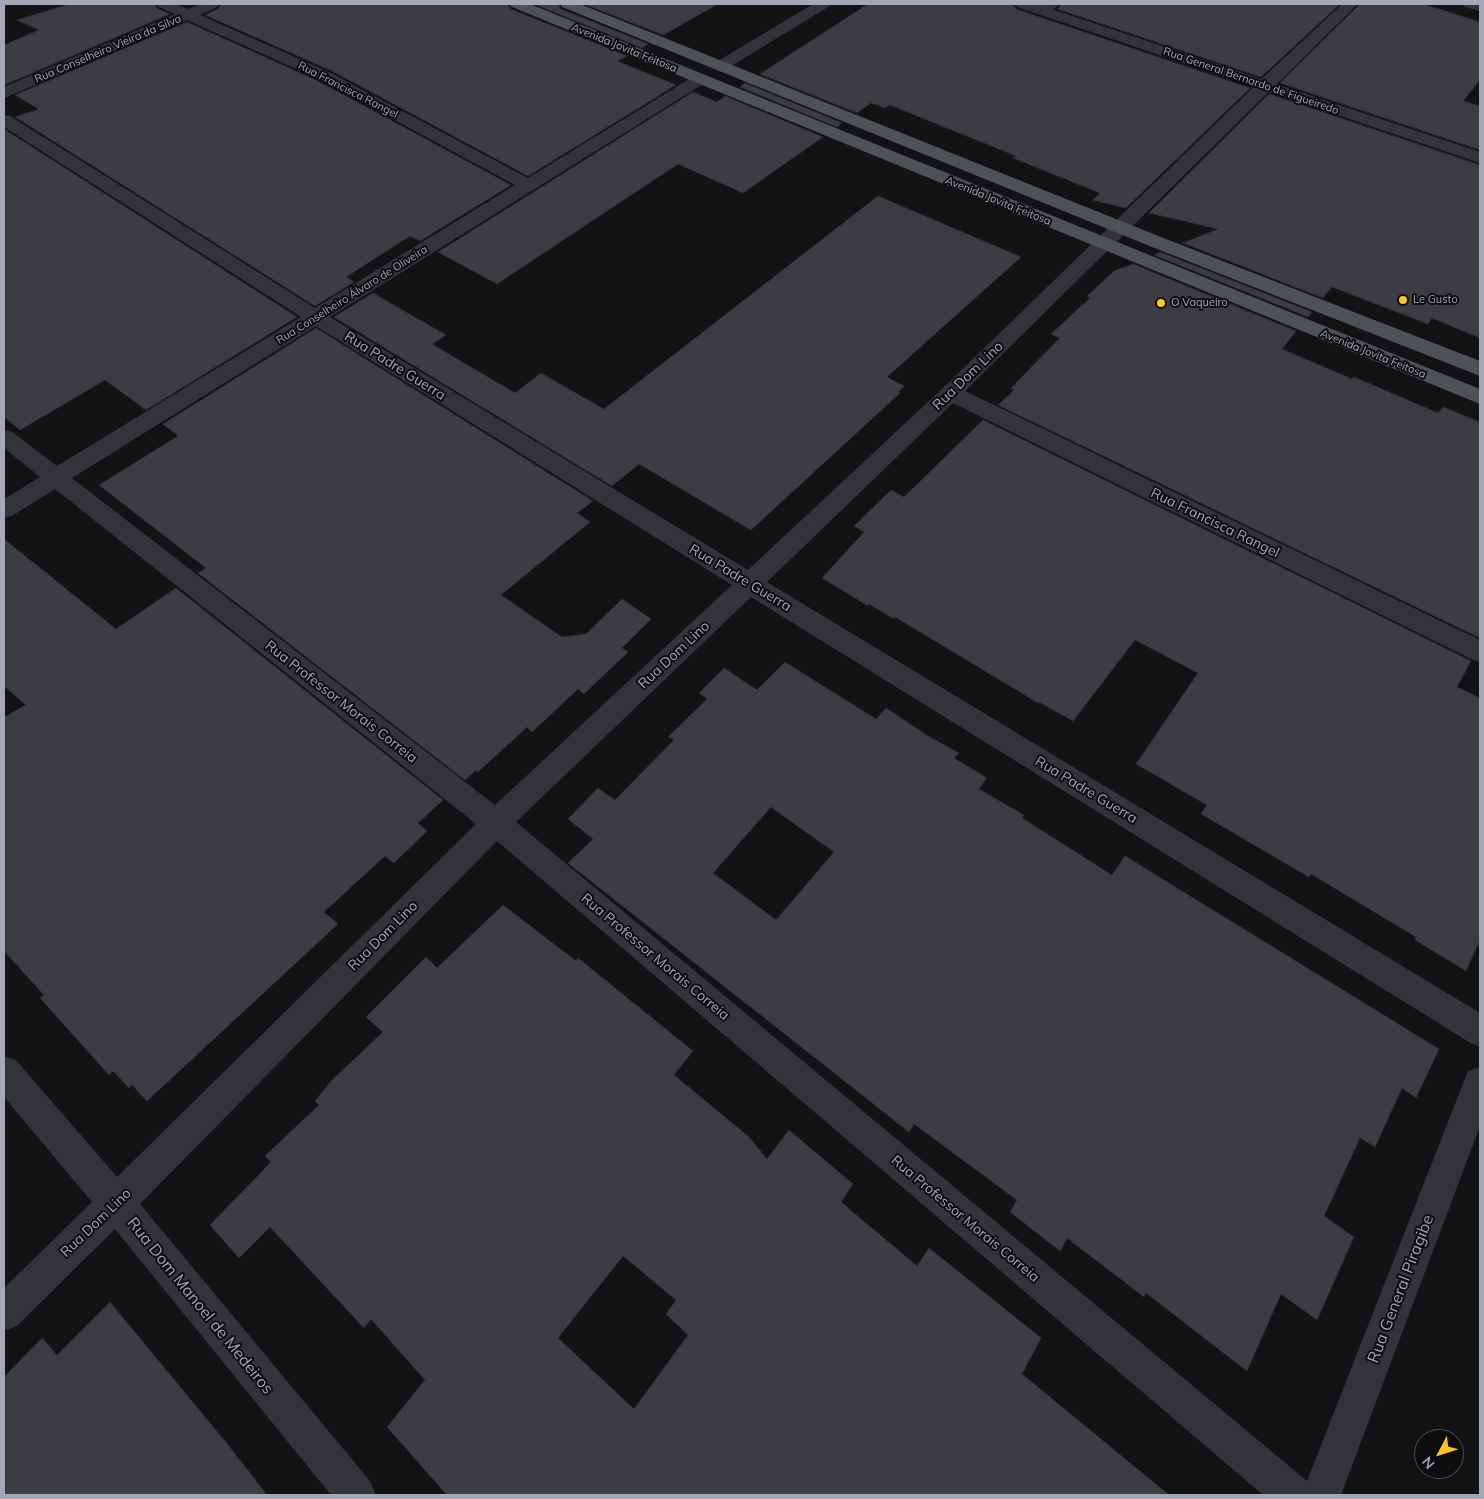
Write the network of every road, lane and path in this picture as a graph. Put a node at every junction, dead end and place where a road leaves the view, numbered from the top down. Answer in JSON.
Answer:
{"nodes":[{"id":1,"x":164,"y":4,"type":"edge"},
{"id":2,"x":212,"y":4,"type":"edge"},
{"id":3,"x":517,"y":4,"type":"edge"},
{"id":4,"x":567,"y":4,"type":"edge"},
{"id":5,"x":823,"y":4,"type":"edge"},
{"id":6,"x":1022,"y":4,"type":"edge"},
{"id":7,"x":1351,"y":4,"type":"edge"},
{"id":8,"x":1470,"y":4,"type":"edge"},
{"id":9,"x":1048,"y":7,"type":"edge"},
{"id":10,"x":1480,"y":7,"type":"edge"},
{"id":11,"x":186,"y":15,"type":"junction"},
{"id":12,"x":722,"y":65,"type":"junction"},
{"id":13,"x":700,"y":79,"type":"junction"},
{"id":14,"x":1264,"y":86,"type":"junction"},
{"id":15,"x":4,"y":93,"type":"edge"},
{"id":16,"x":4,"y":120,"type":"edge"},
{"id":17,"x":1480,"y":158,"type":"edge"},
{"id":18,"x":528,"y":185,"type":"junction"},
{"id":19,"x":1111,"y":235,"type":"junction"},
{"id":20,"x":315,"y":317,"type":"junction"},
{"id":21,"x":1480,"y":369,"type":"edge"},
{"id":22,"x":951,"y":393,"type":"junction"},
{"id":23,"x":1480,"y":397,"type":"edge"},
{"id":24,"x":4,"y":436,"type":"edge"},
{"id":25,"x":55,"y":478,"type":"junction"},
{"id":26,"x":4,"y":510,"type":"edge"},
{"id":27,"x":749,"y":584,"type":"junction"},
{"id":28,"x":1480,"y":652,"type":"edge"},
{"id":29,"x":496,"y":823,"type":"junction"},
{"id":30,"x":1480,"y":1031,"type":"edge"},
{"id":31,"x":4,"y":1072,"type":"edge"},
{"id":32,"x":1480,"y":1083,"type":"edge"},
{"id":33,"x":116,"y":1203,"type":"junction"},
{"id":34,"x":4,"y":1313,"type":"edge"},
{"id":35,"x":356,"y":1495,"type":"edge"},
{"id":36,"x":1293,"y":1495,"type":"edge"},
{"id":37,"x":1321,"y":1495,"type":"edge"}],
"edges":[{"from":1,"to":11,"type":"street","name":"Rua Francisca Rangel"},
{"from":2,"to":11,"type":"street","name":"Rua Conselheiro Vieira da Silva"},
{"from":3,"to":13,"type":"main road","name":"Avenida Jovita Feitosa"},
{"from":4,"to":12,"type":"main road","name":"Avenida Jovita Feitosa"},
{"from":5,"to":12,"type":"street"},
{"from":6,"to":9,"type":"street","name":"Rua General Bernardo de Figueiredo"},
{"from":7,"to":14,"type":"street","name":"Rua Dom Lino"},
{"from":8,"to":10,"type":"street"},
{"from":9,"to":14,"type":"street","name":"Rua General Bernardo de Figueiredo"},
{"from":11,"to":15,"type":"street","name":"Rua Conselheiro Vieira da Silva"},
{"from":11,"to":18,"type":"street","name":"Rua Francisca Rangel"},
{"from":12,"to":19,"type":"main road","name":"Avenida Jovita Feitosa"},
{"from":13,"to":18,"type":"street","name":"Rua Conselheiro Álvaro de Oliveira"},
{"from":13,"to":19,"type":"main road","name":"Avenida Jovita Feitosa"},
{"from":14,"to":17,"type":"street","name":"Rua General Bernardo de Figueiredo"},
{"from":14,"to":19,"type":"street","name":"Rua Dom Lino"},
{"from":16,"to":20,"type":"street","name":"Rua Padre Guerra"},
{"from":18,"to":20,"type":"street","name":"Rua Conselheiro Álvaro de Oliveira"},
{"from":19,"to":21,"type":"main road","name":"Avenida Jovita Feitosa"},
{"from":19,"to":22,"type":"street","name":"Rua Dom Lino"},
{"from":19,"to":23,"type":"main road","name":"Avenida Jovita Feitosa"},
{"from":20,"to":25,"type":"street","name":"Rua Conselheiro Álvaro de Oliveira"},
{"from":20,"to":27,"type":"street","name":"Rua Padre Guerra"},
{"from":22,"to":27,"type":"street","name":"Rua Dom Lino"},
{"from":22,"to":28,"type":"street","name":"Rua Francisca Rangel"},
{"from":24,"to":25,"type":"street","name":"Rua Professor Morais Correia"},
{"from":25,"to":26,"type":"street","name":"Rua Conselheiro Álvaro de Oliveira"},
{"from":25,"to":29,"type":"street","name":"Rua Professor Morais Correia"},
{"from":27,"to":29,"type":"street","name":"Rua Dom Lino"},
{"from":27,"to":30,"type":"street","name":"Rua Padre Guerra"},
{"from":29,"to":33,"type":"street","name":"Rua Dom Lino"},
{"from":29,"to":36,"type":"street","name":"Rua Professor Morais Correia"},
{"from":31,"to":33,"type":"street","name":"Rua Dom Manoel de Medeiros"},
{"from":32,"to":37,"type":"street","name":"Rua General Piragibe"},
{"from":33,"to":34,"type":"street","name":"Rua Dom Lino"},
{"from":33,"to":35,"type":"street","name":"Rua Dom Manoel de Medeiros"}]}
